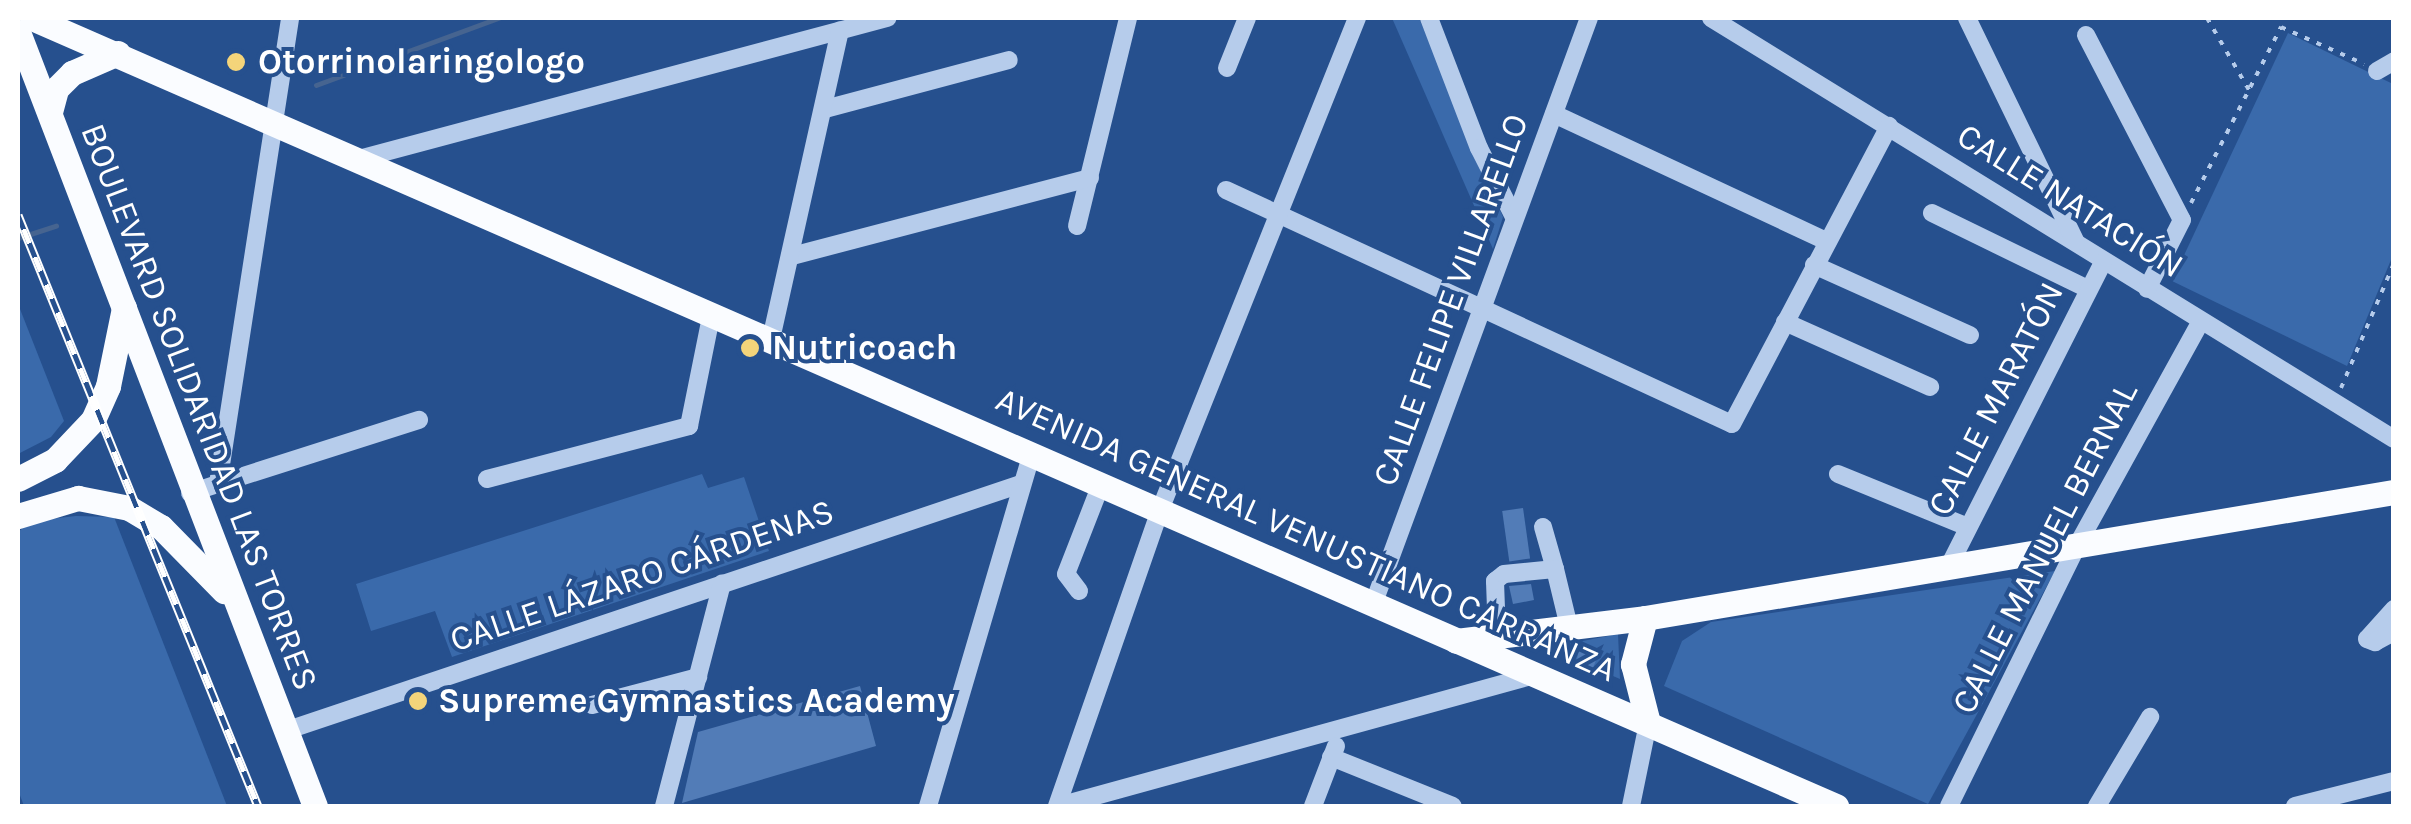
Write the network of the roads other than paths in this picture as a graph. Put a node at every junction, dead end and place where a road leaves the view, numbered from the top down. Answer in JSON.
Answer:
{"nodes":[{"id":1,"x":32,"y":18,"type":"edge"},
{"id":2,"x":290,"y":18,"type":"edge"},
{"id":3,"x":887,"y":18,"type":"edge"},
{"id":4,"x":1128,"y":18,"type":"edge"},
{"id":5,"x":1247,"y":18,"type":"edge"},
{"id":6,"x":1357,"y":18,"type":"edge"},
{"id":7,"x":1428,"y":18,"type":"edge"},
{"id":8,"x":1588,"y":18,"type":"edge"},
{"id":9,"x":1712,"y":18,"type":"edge"},
{"id":10,"x":1967,"y":18,"type":"edge"},
{"id":11,"x":1735,"y":23,"type":"edge"},
{"id":12,"x":840,"y":31,"type":"junction"},
{"id":13,"x":18,"y":32,"type":"edge"},
{"id":14,"x":2086,"y":35,"type":"dead end"},
{"id":15,"x":118,"y":53,"type":"junction"},
{"id":16,"x":1009,"y":60,"type":"dead end"},
{"id":17,"x":2394,"y":61,"type":"edge"},
{"id":18,"x":1227,"y":68,"type":"dead end"},
{"id":19,"x":2377,"y":71,"type":"road end"},
{"id":20,"x":825,"y":109,"type":"junction"},
{"id":21,"x":50,"y":112,"type":"junction"},
{"id":22,"x":1554,"y":114,"type":"junction"},
{"id":23,"x":274,"y":124,"type":"junction"},
{"id":24,"x":1889,"y":126,"type":"junction"},
{"id":25,"x":358,"y":159,"type":"junction"},
{"id":26,"x":1090,"y":178,"type":"junction"},
{"id":27,"x":1226,"y":190,"type":"dead end"},
{"id":28,"x":1274,"y":212,"type":"junction"},
{"id":29,"x":1932,"y":213,"type":"dead end"},
{"id":30,"x":1514,"y":216,"type":"junction"},
{"id":31,"x":1078,"y":226,"type":"dead end"},
{"id":32,"x":1826,"y":242,"type":"junction"},
{"id":33,"x":2076,"y":244,"type":"junction"},
{"id":34,"x":792,"y":256,"type":"junction"},
{"id":35,"x":2104,"y":263,"type":"junction"},
{"id":36,"x":1814,"y":265,"type":"junction"},
{"id":37,"x":2088,"y":289,"type":"junction"},
{"id":38,"x":2147,"y":289,"type":"junction"},
{"id":39,"x":125,"y":306,"type":"junction"},
{"id":40,"x":1484,"y":306,"type":"junction"},
{"id":41,"x":712,"y":312,"type":"junction"},
{"id":42,"x":2201,"y":321,"type":"junction"},
{"id":43,"x":1785,"y":322,"type":"junction"},
{"id":44,"x":1970,"y":336,"type":"dead end"},
{"id":45,"x":772,"y":339,"type":"junction"},
{"id":46,"x":1930,"y":387,"type":"dead end"},
{"id":47,"x":419,"y":420,"type":"dead end"},
{"id":48,"x":2394,"y":439,"type":"edge"},
{"id":49,"x":1032,"y":452,"type":"junction"},
{"id":50,"x":1838,"y":474,"type":"dead end"},
{"id":51,"x":18,"y":478,"type":"edge"},
{"id":52,"x":487,"y":479,"type":"dead end"},
{"id":53,"x":218,"y":484,"type":"junction"},
{"id":54,"x":1021,"y":484,"type":"junction"},
{"id":55,"x":1101,"y":484,"type":"junction"},
{"id":56,"x":2394,"y":492,"type":"edge"},
{"id":57,"x":190,"y":493,"type":"junction"},
{"id":58,"x":1160,"y":510,"type":"junction"},
{"id":59,"x":18,"y":516,"type":"edge"},
{"id":60,"x":1543,"y":527,"type":"dead end"},
{"id":61,"x":1968,"y":527,"type":"junction"},
{"id":62,"x":2079,"y":542,"type":"junction"},
{"id":63,"x":1950,"y":566,"type":"junction"},
{"id":64,"x":1554,"y":569,"type":"junction"},
{"id":65,"x":722,"y":583,"type":"junction"},
{"id":66,"x":1080,"y":591,"type":"dead end"},
{"id":67,"x":234,"y":602,"type":"junction"},
{"id":68,"x":1373,"y":605,"type":"junction"},
{"id":69,"x":2394,"y":608,"type":"edge"},
{"id":70,"x":1645,"y":618,"type":"junction"},
{"id":71,"x":1569,"y":628,"type":"junction"},
{"id":72,"x":2390,"y":635,"type":"edge"},
{"id":73,"x":1496,"y":636,"type":"junction"},
{"id":74,"x":1456,"y":641,"type":"junction"},
{"id":75,"x":1530,"y":676,"type":"junction"},
{"id":76,"x":698,"y":677,"type":"junction"},
{"id":77,"x":592,"y":704,"type":"dead end"},
{"id":78,"x":2150,"y":717,"type":"dead end"},
{"id":79,"x":1648,"y":723,"type":"junction"},
{"id":80,"x":284,"y":731,"type":"junction"},
{"id":81,"x":1341,"y":733,"type":"junction"},
{"id":82,"x":1332,"y":757,"type":"junction"},
{"id":83,"x":2394,"y":781,"type":"edge"},
{"id":84,"x":2335,"y":804,"type":"edge"},
{"id":85,"x":659,"y":805,"type":"edge"},
{"id":86,"x":315,"y":806,"type":"edge"},
{"id":87,"x":928,"y":806,"type":"edge"},
{"id":88,"x":1058,"y":806,"type":"edge"},
{"id":89,"x":1313,"y":806,"type":"edge"},
{"id":90,"x":1453,"y":806,"type":"edge"},
{"id":91,"x":1631,"y":806,"type":"edge"},
{"id":92,"x":1836,"y":806,"type":"edge"},
{"id":93,"x":1950,"y":806,"type":"edge"},
{"id":94,"x":2098,"y":806,"type":"edge"},
{"id":95,"x":2296,"y":806,"type":"edge"}],
"edges":[{"from":1,"to":15,"type":"main road","name":"AVENIDA GENERAL VENUSTIANO CARRANZA"},
{"from":2,"to":23,"type":"street"},
{"from":3,"to":12,"type":"street"},
{"from":4,"to":26,"type":"street"},
{"from":5,"to":18,"type":"street"},
{"from":6,"to":28,"type":"street"},
{"from":7,"to":30,"type":"street"},
{"from":8,"to":22,"type":"street","name":"CALLE FELIPE VILLARELLO"},
{"from":9,"to":11,"type":"street","name":"CALLE NATACIÓN"},
{"from":10,"to":33,"type":"street"},
{"from":11,"to":24,"type":"street","name":"CALLE NATACIÓN"},
{"from":12,"to":20,"type":"street"},
{"from":12,"to":25,"type":"street"},
{"from":13,"to":21,"type":"main road","name":"BOULEVARD SOLIDARIDAD LAS TORRES"},
{"from":14,"to":38,"type":"street"},
{"from":15,"to":21,"type":"main road"},
{"from":15,"to":23,"type":"main road","name":"AVENIDA GENERAL VENUSTIANO CARRANZA"},
{"from":16,"to":20,"type":"street"},
{"from":17,"to":19,"type":"street"},
{"from":20,"to":34,"type":"street"},
{"from":21,"to":39,"type":"main road","name":"BOULEVARD SOLIDARIDAD LAS TORRES"},
{"from":22,"to":30,"type":"street","name":"CALLE FELIPE VILLARELLO"},
{"from":22,"to":32,"type":"street"},
{"from":23,"to":25,"type":"main road","name":"AVENIDA GENERAL VENUSTIANO CARRANZA"},
{"from":23,"to":53,"type":"street"},
{"from":24,"to":32,"type":"street"},
{"from":24,"to":33,"type":"street","name":"CALLE NATACIÓN"},
{"from":25,"to":41,"type":"main road","name":"AVENIDA GENERAL VENUSTIANO CARRANZA"},
{"from":26,"to":31,"type":"street"},
{"from":26,"to":34,"type":"street"},
{"from":27,"to":28,"type":"street"},
{"from":28,"to":40,"type":"street"},
{"from":28,"to":58,"type":"street"},
{"from":29,"to":37,"type":"street"},
{"from":30,"to":40,"type":"street","name":"CALLE FELIPE VILLARELLO"},
{"from":32,"to":36,"type":"street"},
{"from":33,"to":35,"type":"street","name":"CALLE NATACIÓN"},
{"from":34,"to":45,"type":"street"},
{"from":35,"to":37,"type":"street","name":"CALLE MARATÓN"},
{"from":35,"to":38,"type":"street","name":"CALLE NATACIÓN"},
{"from":36,"to":43,"type":"street"},
{"from":36,"to":44,"type":"street"},
{"from":37,"to":61,"type":"street","name":"CALLE MARATÓN"},
{"from":38,"to":42,"type":"street","name":"CALLE NATACIÓN"},
{"from":39,"to":51,"type":"main road"},
{"from":39,"to":57,"type":"main road","name":"BOULEVARD SOLIDARIDAD LAS TORRES"},
{"from":40,"to":43,"type":"street"},
{"from":40,"to":68,"type":"street","name":"CALLE FELIPE VILLARELLO"},
{"from":41,"to":45,"type":"main road","name":"AVENIDA GENERAL VENUSTIANO CARRANZA"},
{"from":41,"to":52,"type":"street"},
{"from":42,"to":48,"type":"street","name":"CALLE NATACIÓN"},
{"from":42,"to":62,"type":"street","name":"CALLE MANUEL BERNAL"},
{"from":43,"to":46,"type":"street"},
{"from":45,"to":49,"type":"main road","name":"AVENIDA GENERAL VENUSTIANO CARRANZA"},
{"from":47,"to":53,"type":"street"},
{"from":49,"to":54,"type":"street"},
{"from":49,"to":55,"type":"main road","name":"AVENIDA GENERAL VENUSTIANO CARRANZA"},
{"from":50,"to":61,"type":"street"},
{"from":53,"to":57,"type":"street"},
{"from":54,"to":65,"type":"street","name":"CALLE LÁZARO CÁRDENAS"},
{"from":54,"to":87,"type":"street"},
{"from":55,"to":58,"type":"main road","name":"AVENIDA GENERAL VENUSTIANO CARRANZA"},
{"from":55,"to":66,"type":"street"},
{"from":56,"to":62,"type":"main road"},
{"from":57,"to":67,"type":"main road","name":"BOULEVARD SOLIDARIDAD LAS TORRES"},
{"from":58,"to":68,"type":"main road","name":"AVENIDA GENERAL VENUSTIANO CARRANZA"},
{"from":58,"to":88,"type":"street"},
{"from":59,"to":67,"type":"main road"},
{"from":60,"to":64,"type":"street"},
{"from":61,"to":63,"type":"street","name":"CALLE MARATÓN"},
{"from":62,"to":63,"type":"main road"},
{"from":62,"to":93,"type":"street","name":"CALLE MANUEL BERNAL"},
{"from":63,"to":70,"type":"main road"},
{"from":64,"to":71,"type":"street"},
{"from":64,"to":73,"type":"street"},
{"from":65,"to":76,"type":"street"},
{"from":65,"to":80,"type":"street","name":"CALLE LÁZARO CÁRDENAS"},
{"from":67,"to":80,"type":"main road","name":"BOULEVARD SOLIDARIDAD LAS TORRES"},
{"from":68,"to":74,"type":"main road","name":"AVENIDA GENERAL VENUSTIANO CARRANZA"},
{"from":69,"to":72,"type":"street"},
{"from":70,"to":71,"type":"main road"},
{"from":70,"to":79,"type":"main road"},
{"from":71,"to":73,"type":"main road"},
{"from":73,"to":74,"type":"main road"},
{"from":74,"to":75,"type":"main road","name":"AVENIDA GENERAL VENUSTIANO CARRANZA"},
{"from":75,"to":79,"type":"main road","name":"AVENIDA GENERAL VENUSTIANO CARRANZA"},
{"from":75,"to":81,"type":"street"},
{"from":76,"to":77,"type":"street"},
{"from":76,"to":85,"type":"street"},
{"from":78,"to":94,"type":"street"},
{"from":79,"to":91,"type":"street"},
{"from":79,"to":92,"type":"main road","name":"AVENIDA GENERAL VENUSTIANO CARRANZA"},
{"from":80,"to":86,"type":"main road","name":"BOULEVARD SOLIDARIDAD LAS TORRES"},
{"from":81,"to":82,"type":"street"},
{"from":81,"to":88,"type":"street"},
{"from":82,"to":89,"type":"street"},
{"from":82,"to":90,"type":"street"},
{"from":83,"to":84,"type":"street"},
{"from":84,"to":95,"type":"street"}]}
